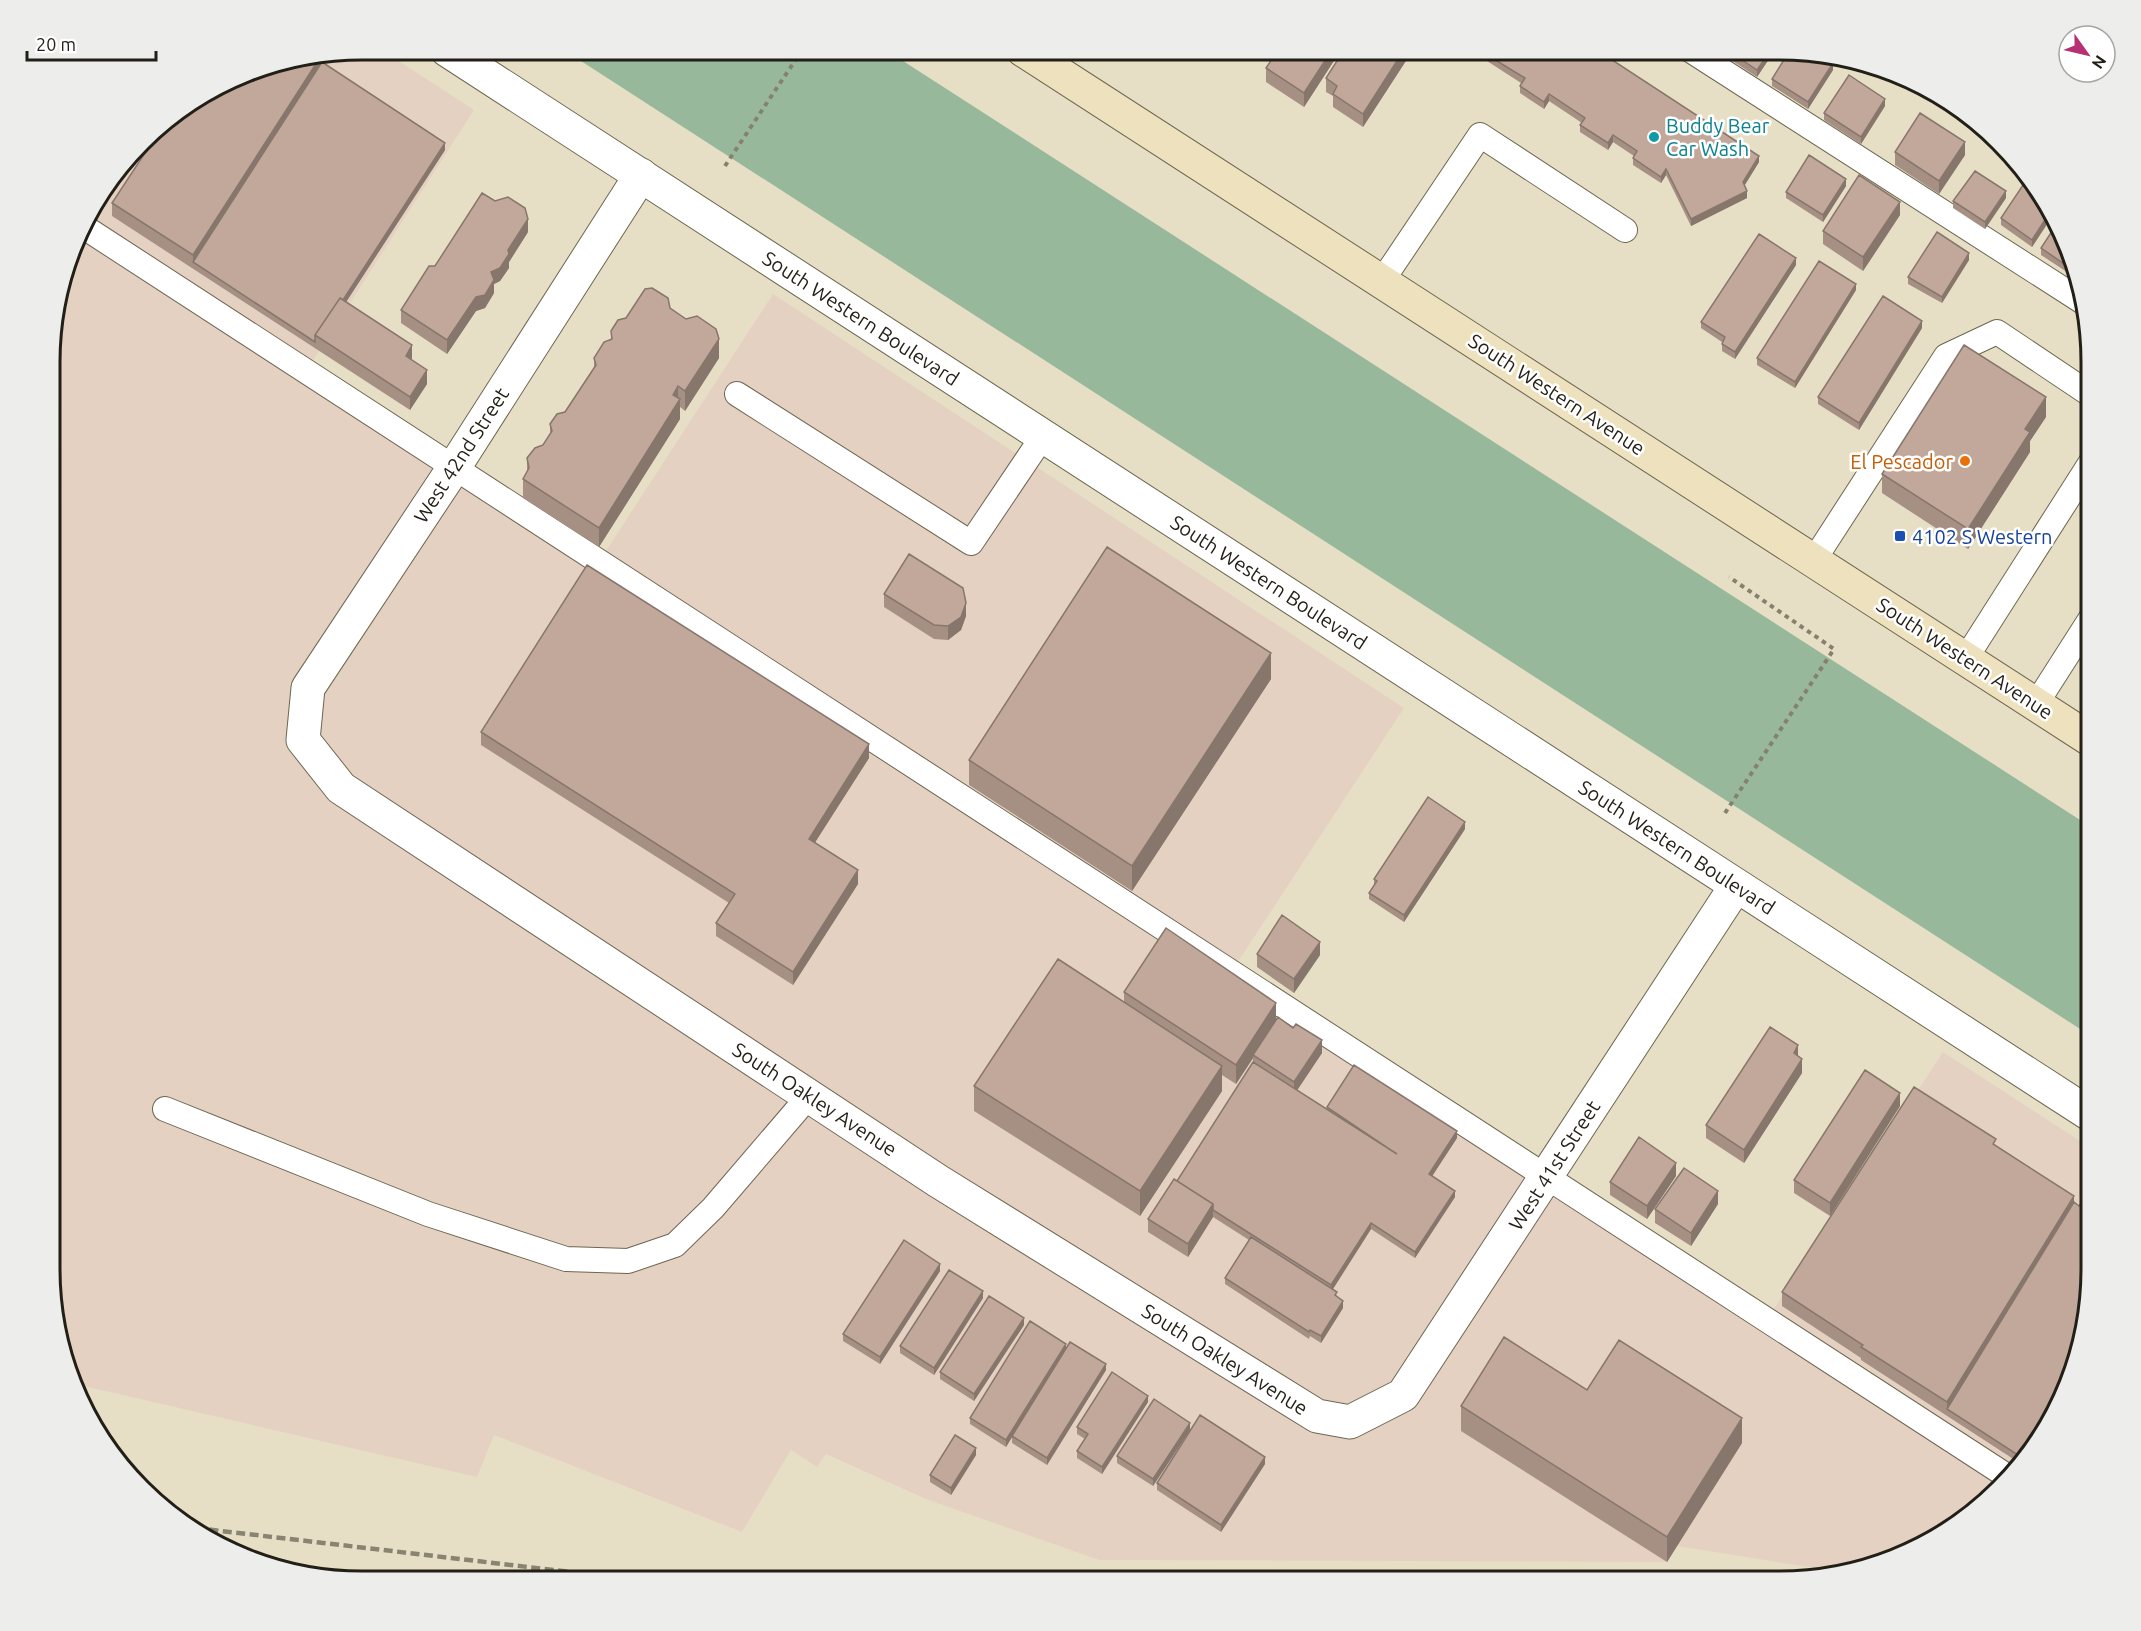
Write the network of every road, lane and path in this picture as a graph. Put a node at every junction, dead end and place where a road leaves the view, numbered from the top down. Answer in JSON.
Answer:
{"nodes":[{"id":1,"x":462,"y":60,"type":"edge"},
{"id":2,"x":795,"y":60,"type":"edge"},
{"id":3,"x":1039,"y":60,"type":"edge"},
{"id":4,"x":1706,"y":60,"type":"edge"},
{"id":5,"x":724,"y":166,"type":"dead end"},
{"id":6,"x":641,"y":176,"type":"junction"},
{"id":7,"x":1625,"y":230,"type":"dead end"},
{"id":8,"x":90,"y":231,"type":"edge"},
{"id":9,"x":1382,"y":281,"type":"junction"},
{"id":10,"x":2074,"y":296,"type":"edge"},
{"id":11,"x":2081,"y":388,"type":"edge"},
{"id":12,"x":737,"y":394,"type":"dead end"},
{"id":13,"x":1043,"y":436,"type":"junction"},
{"id":14,"x":455,"y":466,"type":"junction"},
{"id":15,"x":2081,"y":478,"type":"edge"},
{"id":16,"x":1814,"y":560,"type":"junction"},
{"id":17,"x":1729,"y":577,"type":"dead end"},
{"id":18,"x":2081,"y":634,"type":"edge"},
{"id":19,"x":1966,"y":658,"type":"junction"},
{"id":20,"x":2036,"y":704,"type":"junction"},
{"id":21,"x":2081,"y":733,"type":"edge"},
{"id":22,"x":303,"y":740,"type":"joint"},
{"id":23,"x":1725,"y":813,"type":"dead end"},
{"id":24,"x":1736,"y":886,"type":"junction"},
{"id":25,"x":809,"y":1096,"type":"junction"},
{"id":26,"x":165,"y":1109,"type":"dead end"},
{"id":27,"x":2081,"y":1109,"type":"edge"},
{"id":28,"x":1547,"y":1175,"type":"junction"},
{"id":29,"x":1350,"y":1422,"type":"joint"},
{"id":30,"x":2002,"y":1472,"type":"edge"}],
"edges":[{"from":1,"to":6,"type":"street","name":"South Western Boulevard"},
{"from":2,"to":5,"type":"path"},
{"from":3,"to":9,"type":"main road","name":"South Western Avenue"},
{"from":4,"to":10,"type":"lane"},
{"from":6,"to":13,"type":"street","name":"South Western Boulevard"},
{"from":6,"to":14,"type":"street","name":"West 42nd Street"},
{"from":7,"to":9,"type":"lane"},
{"from":8,"to":14,"type":"lane"},
{"from":9,"to":16,"type":"main road","name":"South Western Avenue"},
{"from":11,"to":16,"type":"lane"},
{"from":12,"to":13,"type":"lane"},
{"from":13,"to":24,"type":"street","name":"South Western Boulevard"},
{"from":14,"to":22,"type":"street","name":"West 42nd Street"},
{"from":14,"to":28,"type":"lane"},
{"from":15,"to":19,"type":"lane"},
{"from":16,"to":19,"type":"main road","name":"South Western Avenue"},
{"from":17,"to":23,"type":"path"},
{"from":18,"to":20,"type":"lane"},
{"from":19,"to":20,"type":"main road","name":"South Western Avenue"},
{"from":20,"to":21,"type":"main road","name":"South Western Avenue"},
{"from":22,"to":25,"type":"street","name":"South Oakley Avenue"},
{"from":24,"to":27,"type":"street","name":"South Western Boulevard"},
{"from":24,"to":28,"type":"street","name":"West 41st Street"},
{"from":25,"to":26,"type":"lane"},
{"from":25,"to":29,"type":"street","name":"South Oakley Avenue"},
{"from":28,"to":29,"type":"street","name":"West 41st Street"},
{"from":28,"to":30,"type":"lane"}]}
